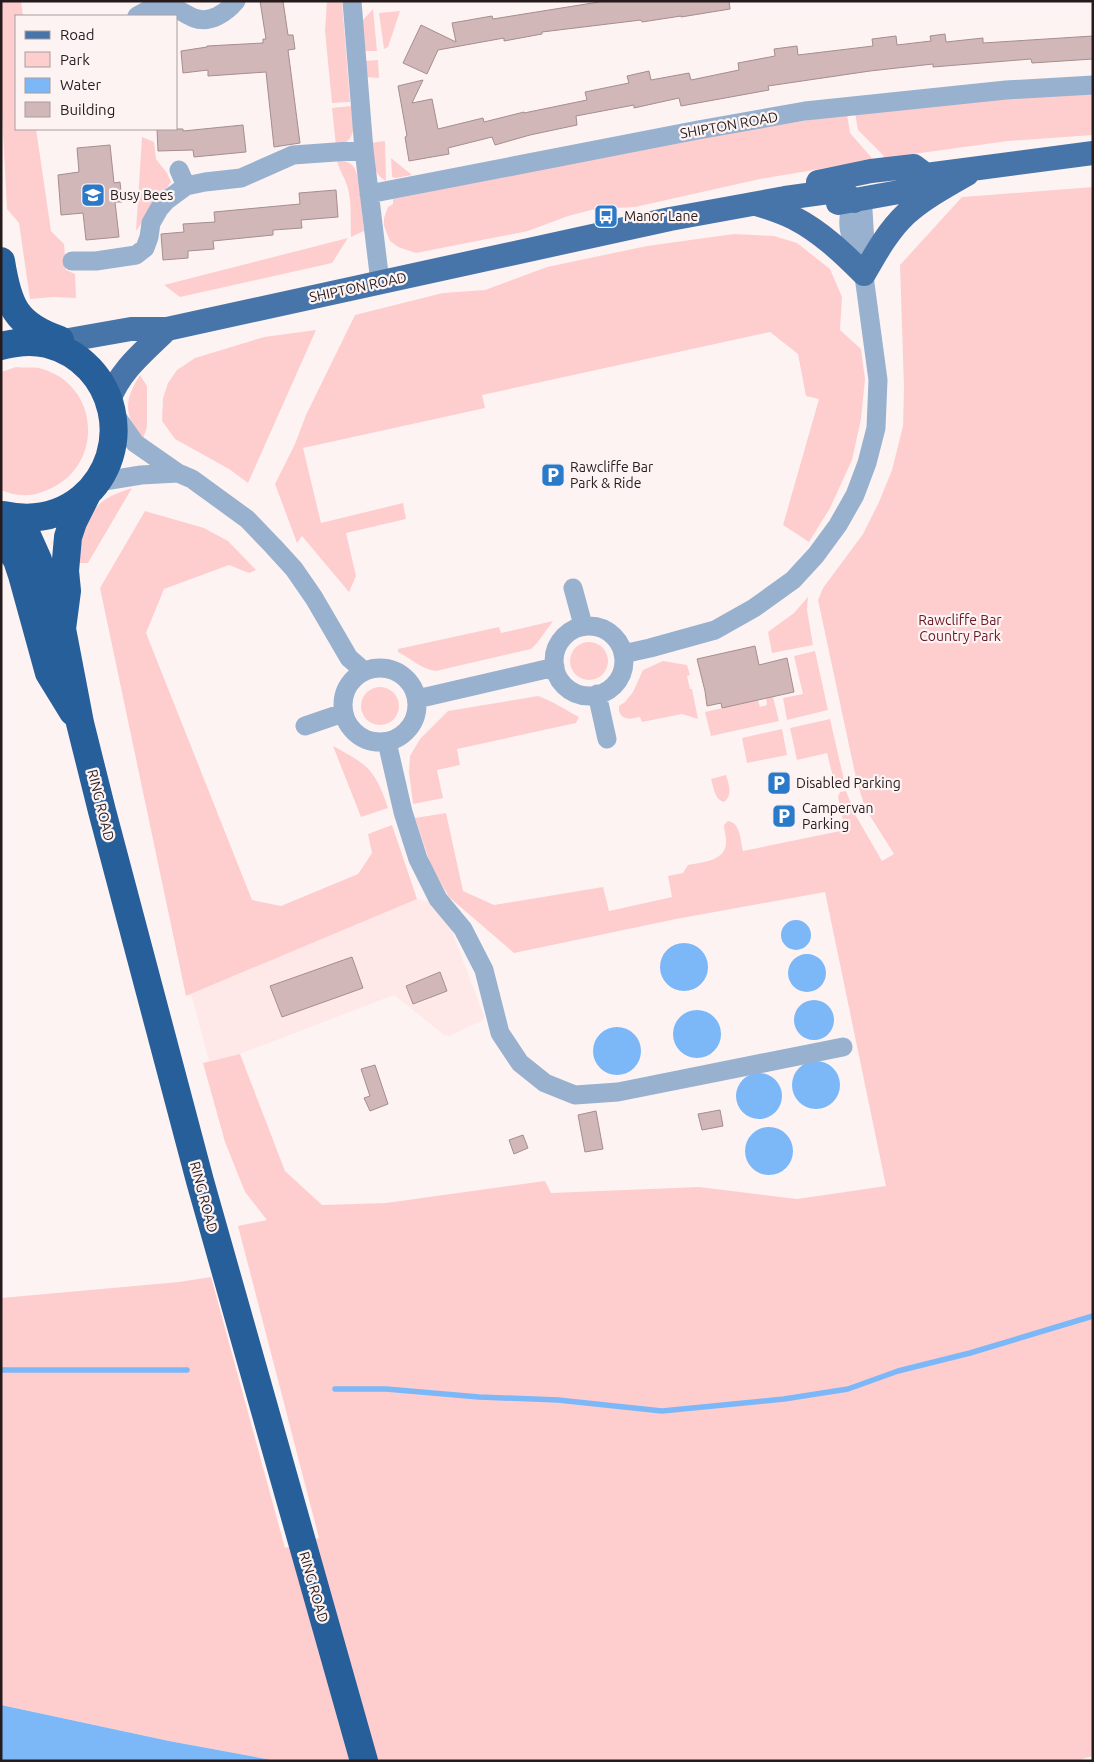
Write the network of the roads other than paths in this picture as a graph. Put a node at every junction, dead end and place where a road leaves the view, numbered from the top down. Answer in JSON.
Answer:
{"nodes":[{"id":1,"x":236,"y":1,"type":"edge"},
{"id":2,"x":356,"y":2,"type":"edge"},
{"id":3,"x":157,"y":3,"type":"edge"},
{"id":4,"x":139,"y":15,"type":"edge"},
{"id":5,"x":1093,"y":85,"type":"edge"},
{"id":6,"x":364,"y":150,"type":"junction"},
{"id":7,"x":1093,"y":153,"type":"edge"},
{"id":8,"x":975,"y":169,"type":"junction"},
{"id":9,"x":871,"y":171,"type":"junction"},
{"id":10,"x":926,"y":176,"type":"junction"},
{"id":11,"x":369,"y":194,"type":"junction"},
{"id":12,"x":784,"y":198,"type":"junction"},
{"id":13,"x":854,"y":201,"type":"junction"},
{"id":14,"x":757,"y":204,"type":"junction"},
{"id":15,"x":1,"y":261,"type":"edge"},
{"id":16,"x":72,"y":261,"type":"dead end"},
{"id":17,"x":862,"y":264,"type":"junction"},
{"id":18,"x":380,"y":282,"type":"junction"},
{"id":19,"x":167,"y":329,"type":"junction"},
{"id":20,"x":6,"y":338,"type":"edge"},
{"id":21,"x":55,"y":343,"type":"junction"},
{"id":22,"x":110,"y":405,"type":"junction"},
{"id":23,"x":178,"y":473,"type":"junction"},
{"id":24,"x":92,"y":487,"type":"junction"},
{"id":25,"x":6,"y":523,"type":"edge"},
{"id":26,"x":573,"y":588,"type":"dead end"},
{"id":27,"x":583,"y":626,"type":"junction"},
{"id":28,"x":62,"y":629,"type":"junction"},
{"id":29,"x":623,"y":654,"type":"junction"},
{"id":30,"x":555,"y":667,"type":"junction"},
{"id":31,"x":364,"y":672,"type":"junction"},
{"id":32,"x":597,"y":694,"type":"junction"},
{"id":33,"x":417,"y":699,"type":"junction"},
{"id":34,"x":343,"y":713,"type":"junction"},
{"id":35,"x":80,"y":723,"type":"junction"},
{"id":36,"x":305,"y":726,"type":"dead end"},
{"id":37,"x":607,"y":739,"type":"dead end"},
{"id":38,"x":387,"y":742,"type":"junction"},
{"id":39,"x":844,"y":1047,"type":"dead end"},
{"id":40,"x":364,"y":1761,"type":"edge"}],
"edges":[{"from":1,"to":3,"type":"street"},
{"from":2,"to":6,"type":"street"},
{"from":3,"to":4,"type":"street"},
{"from":5,"to":11,"type":"street","name":"SHIPTON ROAD"},
{"from":6,"to":11,"type":"street"},
{"from":6,"to":16,"type":"street"},
{"from":7,"to":8,"type":"main road"},
{"from":8,"to":10,"type":"main road"},
{"from":8,"to":17,"type":"main road"},
{"from":9,"to":10,"type":"main road","name":"SHIPTON ROAD"},
{"from":9,"to":12,"type":"main road","name":"SHIPTON ROAD"},
{"from":9,"to":13,"type":"main road"},
{"from":10,"to":13,"type":"main road"},
{"from":11,"to":18,"type":"street"},
{"from":12,"to":13,"type":"main road"},
{"from":12,"to":14,"type":"main road","name":"SHIPTON ROAD"},
{"from":13,"to":17,"type":"street"},
{"from":14,"to":17,"type":"main road"},
{"from":14,"to":18,"type":"main road","name":"SHIPTON ROAD"},
{"from":15,"to":21,"type":"highway"},
{"from":17,"to":29,"type":"street"},
{"from":18,"to":19,"type":"main road","name":"SHIPTON ROAD"},
{"from":19,"to":21,"type":"main road","name":"SHIPTON ROAD"},
{"from":19,"to":22,"type":"main road"},
{"from":20,"to":21,"type":"highway"},
{"from":21,"to":22,"type":"highway"},
{"from":22,"to":23,"type":"street"},
{"from":22,"to":24,"type":"highway","name":"RING ROAD"},
{"from":23,"to":24,"type":"street"},
{"from":23,"to":31,"type":"street"},
{"from":24,"to":25,"type":"highway"},
{"from":24,"to":28,"type":"highway","name":"RING ROAD"},
{"from":25,"to":28,"type":"highway","name":"RING ROAD"},
{"from":25,"to":35,"type":"highway"},
{"from":26,"to":27,"type":"street"},
{"from":27,"to":29,"type":"street"},
{"from":27,"to":30,"type":"street"},
{"from":28,"to":35,"type":"highway","name":"RING ROAD"},
{"from":29,"to":32,"type":"street"},
{"from":30,"to":32,"type":"street"},
{"from":30,"to":33,"type":"street"},
{"from":31,"to":33,"type":"street"},
{"from":31,"to":34,"type":"street"},
{"from":32,"to":37,"type":"street"},
{"from":33,"to":38,"type":"street"},
{"from":34,"to":36,"type":"street"},
{"from":34,"to":38,"type":"street"},
{"from":35,"to":40,"type":"highway","name":"RING ROAD"},
{"from":38,"to":39,"type":"street"}]}
